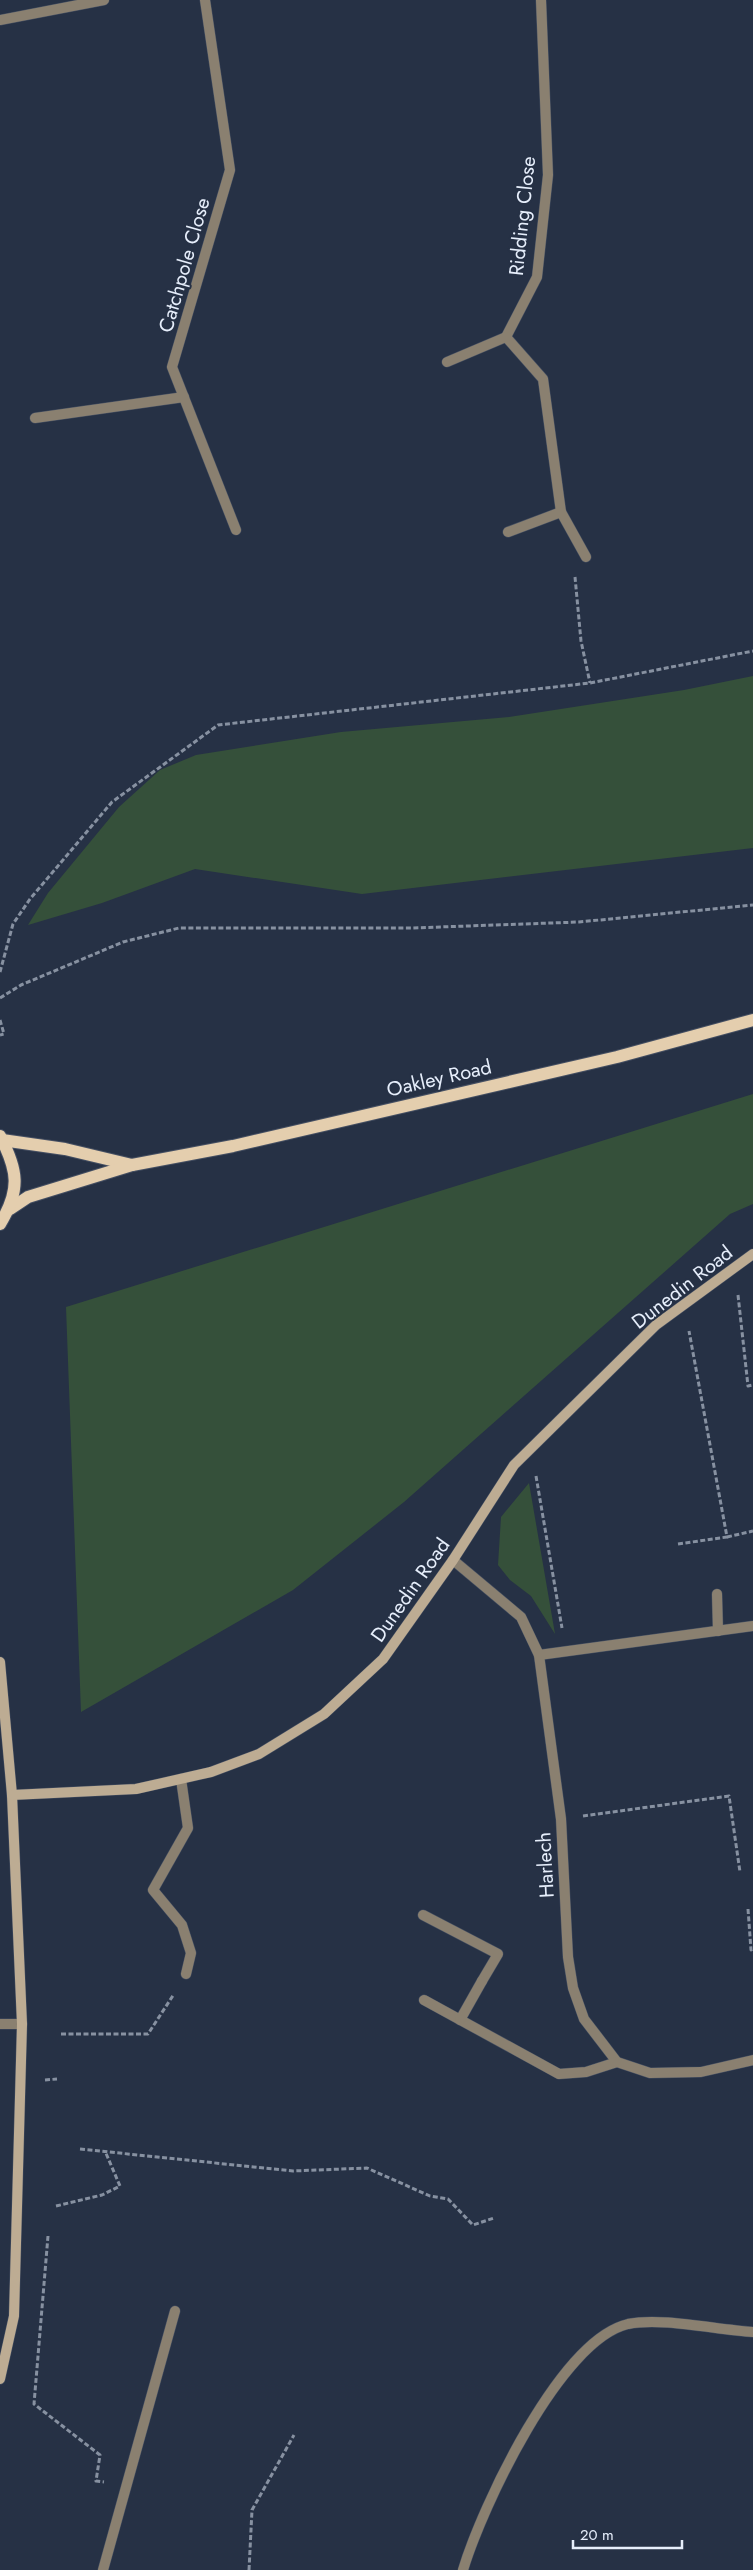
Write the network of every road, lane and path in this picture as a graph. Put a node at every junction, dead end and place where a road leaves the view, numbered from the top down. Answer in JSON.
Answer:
{"nodes":[{"id":1,"x":104,"y":0,"type":"edge"},
{"id":2,"x":204,"y":0,"type":"edge"},
{"id":3,"x":541,"y":0,"type":"edge"},
{"id":4,"x":0,"y":20,"type":"edge"},
{"id":5,"x":506,"y":337,"type":"junction"},
{"id":6,"x":447,"y":362,"type":"dead end"},
{"id":7,"x":184,"y":397,"type":"junction"},
{"id":8,"x":34,"y":418,"type":"dead end"},
{"id":9,"x":561,"y":512,"type":"junction"},
{"id":10,"x":236,"y":530,"type":"dead end"},
{"id":11,"x":508,"y":532,"type":"dead end"},
{"id":12,"x":586,"y":557,"type":"joint"},
{"id":13,"x":753,"y":651,"type":"edge"},
{"id":14,"x":590,"y":683,"type":"junction"},
{"id":15,"x":753,"y":905,"type":"edge"},
{"id":16,"x":0,"y":972,"type":"edge"},
{"id":17,"x":0,"y":998,"type":"edge"},
{"id":18,"x":0,"y":1020,"type":"edge"},
{"id":19,"x":753,"y":1020,"type":"edge"},
{"id":20,"x":0,"y":1035,"type":"edge"},
{"id":21,"x":1,"y":1138,"type":"edge"},
{"id":22,"x":132,"y":1165,"type":"junction"},
{"id":23,"x":10,"y":1209,"type":"junction"},
{"id":24,"x":0,"y":1224,"type":"edge"},
{"id":25,"x":753,"y":1254,"type":"edge"},
{"id":26,"x":735,"y":1268,"type":"junction"},
{"id":27,"x":689,"y":1329,"type":"dead end"},
{"id":28,"x":753,"y":1385,"type":"edge"},
{"id":29,"x":526,"y":1452,"type":"junction"},
{"id":30,"x":753,"y":1531,"type":"edge"},
{"id":31,"x":728,"y":1537,"type":"junction"},
{"id":32,"x":678,"y":1544,"type":"dead end"},
{"id":33,"x":452,"y":1560,"type":"junction"},
{"id":34,"x":717,"y":1594,"type":"dead end"},
{"id":35,"x":753,"y":1626,"type":"edge"},
{"id":36,"x":718,"y":1631,"type":"junction"},
{"id":37,"x":566,"y":1651,"type":"junction"},
{"id":38,"x":539,"y":1655,"type":"junction"},
{"id":39,"x":0,"y":1662,"type":"edge"},
{"id":40,"x":180,"y":1779,"type":"junction"},
{"id":41,"x":12,"y":1795,"type":"junction"},
{"id":42,"x":560,"y":1819,"type":"junction"},
{"id":43,"x":740,"y":1872,"type":"dead end"},
{"id":44,"x":748,"y":1910,"type":"dead end"},
{"id":45,"x":423,"y":1915,"type":"dead end"},
{"id":46,"x":753,"y":1950,"type":"edge"},
{"id":47,"x":186,"y":1974,"type":"joint"},
{"id":48,"x":424,"y":2000,"type":"dead end"},
{"id":49,"x":460,"y":2020,"type":"junction"},
{"id":50,"x":0,"y":2024,"type":"edge"},
{"id":51,"x":22,"y":2024,"type":"junction"},
{"id":52,"x":61,"y":2034,"type":"dead end"},
{"id":53,"x":753,"y":2060,"type":"edge"},
{"id":54,"x":617,"y":2062,"type":"junction"},
{"id":55,"x":80,"y":2149,"type":"dead end"},
{"id":56,"x":105,"y":2150,"type":"junction"},
{"id":57,"x":56,"y":2206,"type":"dead end"},
{"id":58,"x":494,"y":2218,"type":"dead end"},
{"id":59,"x":48,"y":2236,"type":"dead end"},
{"id":60,"x":176,"y":2311,"type":"dead end"},
{"id":61,"x":753,"y":2332,"type":"edge"},
{"id":62,"x":0,"y":2379,"type":"edge"},
{"id":63,"x":294,"y":2435,"type":"dead end"},
{"id":64,"x":127,"y":2485,"type":"junction"},
{"id":65,"x":103,"y":2570,"type":"edge"},
{"id":66,"x":249,"y":2570,"type":"edge"},
{"id":67,"x":462,"y":2570,"type":"edge"}],
"edges":[{"from":1,"to":4,"type":"street"},
{"from":2,"to":7,"type":"street","name":"Catchpole Close"},
{"from":3,"to":5,"type":"street","name":"Ridding Close"},
{"from":5,"to":6,"type":"street"},
{"from":5,"to":9,"type":"street"},
{"from":7,"to":8,"type":"street"},
{"from":7,"to":10,"type":"street","name":"Catchpole Close"},
{"from":9,"to":11,"type":"street"},
{"from":9,"to":12,"type":"street"},
{"from":12,"to":14,"type":"path"},
{"from":13,"to":14,"type":"path"},
{"from":14,"to":16,"type":"path"},
{"from":15,"to":17,"type":"path"},
{"from":18,"to":20,"type":"path"},
{"from":19,"to":22,"type":"main road","name":"Oakley Road"},
{"from":21,"to":22,"type":"main road","name":"Oakley Road"},
{"from":21,"to":23,"type":"main road","name":"Oakley Road"},
{"from":22,"to":23,"type":"main road","name":"Oakley Road"},
{"from":23,"to":24,"type":"main road","name":"Oakley Road"},
{"from":25,"to":26,"type":"street","name":"Dunedin Road"},
{"from":26,"to":28,"type":"path"},
{"from":26,"to":29,"type":"street","name":"Dunedin Road"},
{"from":27,"to":31,"type":"path"},
{"from":29,"to":33,"type":"street","name":"Dunedin Road"},
{"from":29,"to":37,"type":"path"},
{"from":30,"to":31,"type":"path"},
{"from":31,"to":32,"type":"path"},
{"from":33,"to":38,"type":"street","name":"Harlech"},
{"from":33,"to":40,"type":"street","name":"Dunedin Road"},
{"from":34,"to":36,"type":"street"},
{"from":35,"to":36,"type":"street"},
{"from":36,"to":37,"type":"street"},
{"from":37,"to":38,"type":"street"},
{"from":38,"to":42,"type":"street","name":"Harlech"},
{"from":39,"to":41,"type":"street"},
{"from":40,"to":41,"type":"street","name":"Dunedin Road"},
{"from":40,"to":47,"type":"street"},
{"from":41,"to":51,"type":"street"},
{"from":42,"to":43,"type":"path"},
{"from":42,"to":54,"type":"street","name":"Harlech"},
{"from":44,"to":46,"type":"path"},
{"from":45,"to":49,"type":"street"},
{"from":47,"to":52,"type":"path"},
{"from":48,"to":49,"type":"street"},
{"from":49,"to":54,"type":"street"},
{"from":50,"to":51,"type":"street"},
{"from":51,"to":62,"type":"street"},
{"from":53,"to":54,"type":"street"},
{"from":55,"to":56,"type":"path"},
{"from":56,"to":57,"type":"path"},
{"from":56,"to":58,"type":"path"},
{"from":59,"to":64,"type":"path"},
{"from":60,"to":64,"type":"street"},
{"from":61,"to":67,"type":"street"},
{"from":63,"to":66,"type":"path"},
{"from":64,"to":65,"type":"street"}]}
